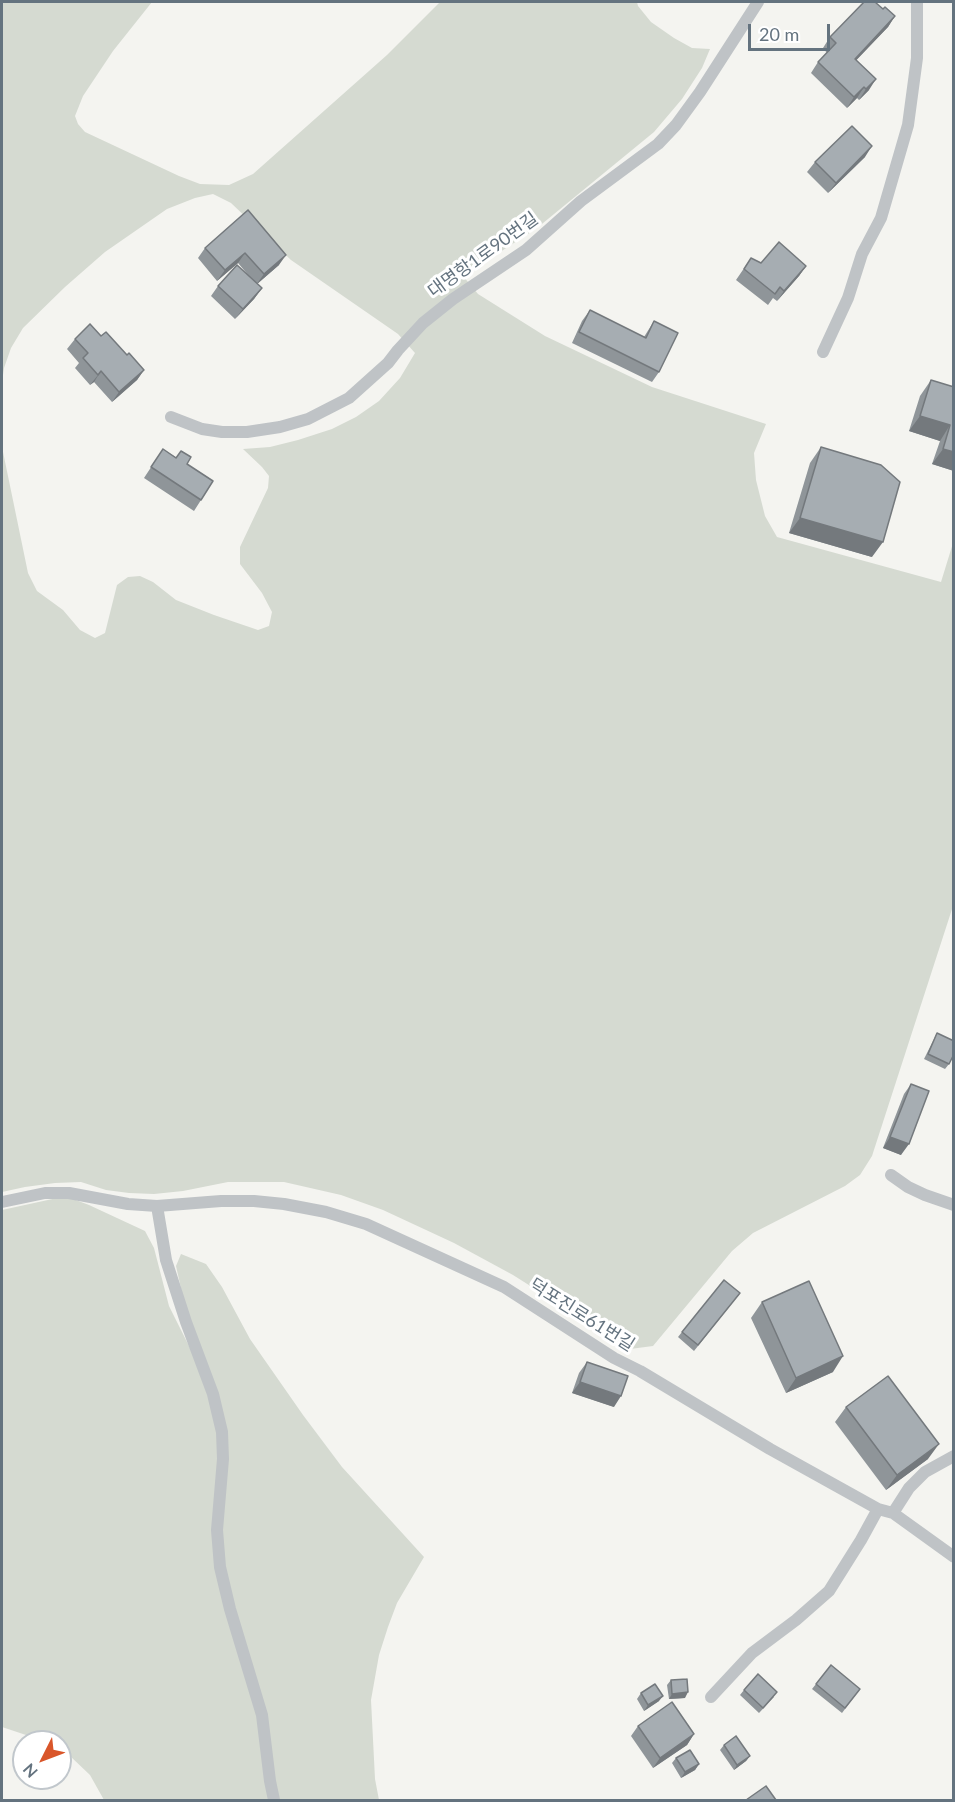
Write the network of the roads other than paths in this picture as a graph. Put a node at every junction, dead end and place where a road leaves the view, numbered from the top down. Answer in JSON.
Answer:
{"nodes":[{"id":1,"x":758,"y":2,"type":"edge"},
{"id":2,"x":917,"y":2,"type":"edge"},
{"id":3,"x":823,"y":352,"type":"dead end"},
{"id":4,"x":171,"y":417,"type":"dead end"},
{"id":5,"x":891,"y":1175,"type":"dead end"},
{"id":6,"x":2,"y":1202,"type":"edge"},
{"id":7,"x":954,"y":1204,"type":"edge"},
{"id":8,"x":157,"y":1206,"type":"junction"},
{"id":9,"x":954,"y":1456,"type":"edge"},
{"id":10,"x":878,"y":1509,"type":"junction"},
{"id":11,"x":893,"y":1513,"type":"junction"},
{"id":12,"x":954,"y":1557,"type":"edge"},
{"id":13,"x":711,"y":1697,"type":"dead end"},
{"id":14,"x":274,"y":1800,"type":"edge"}],
"edges":[{"from":1,"to":4,"type":"lane","name":"대명항1로90번길"},
{"from":2,"to":3,"type":"lane"},
{"from":5,"to":7,"type":"lane"},
{"from":6,"to":8,"type":"lane","name":"덕포진로61번길"},
{"from":8,"to":10,"type":"lane","name":"덕포진로61번길"},
{"from":8,"to":14,"type":"lane"},
{"from":9,"to":11,"type":"lane"},
{"from":10,"to":11,"type":"lane","name":"덕포진로61번길"},
{"from":10,"to":13,"type":"lane"},
{"from":11,"to":12,"type":"lane","name":"덕포진로61번길"}]}
